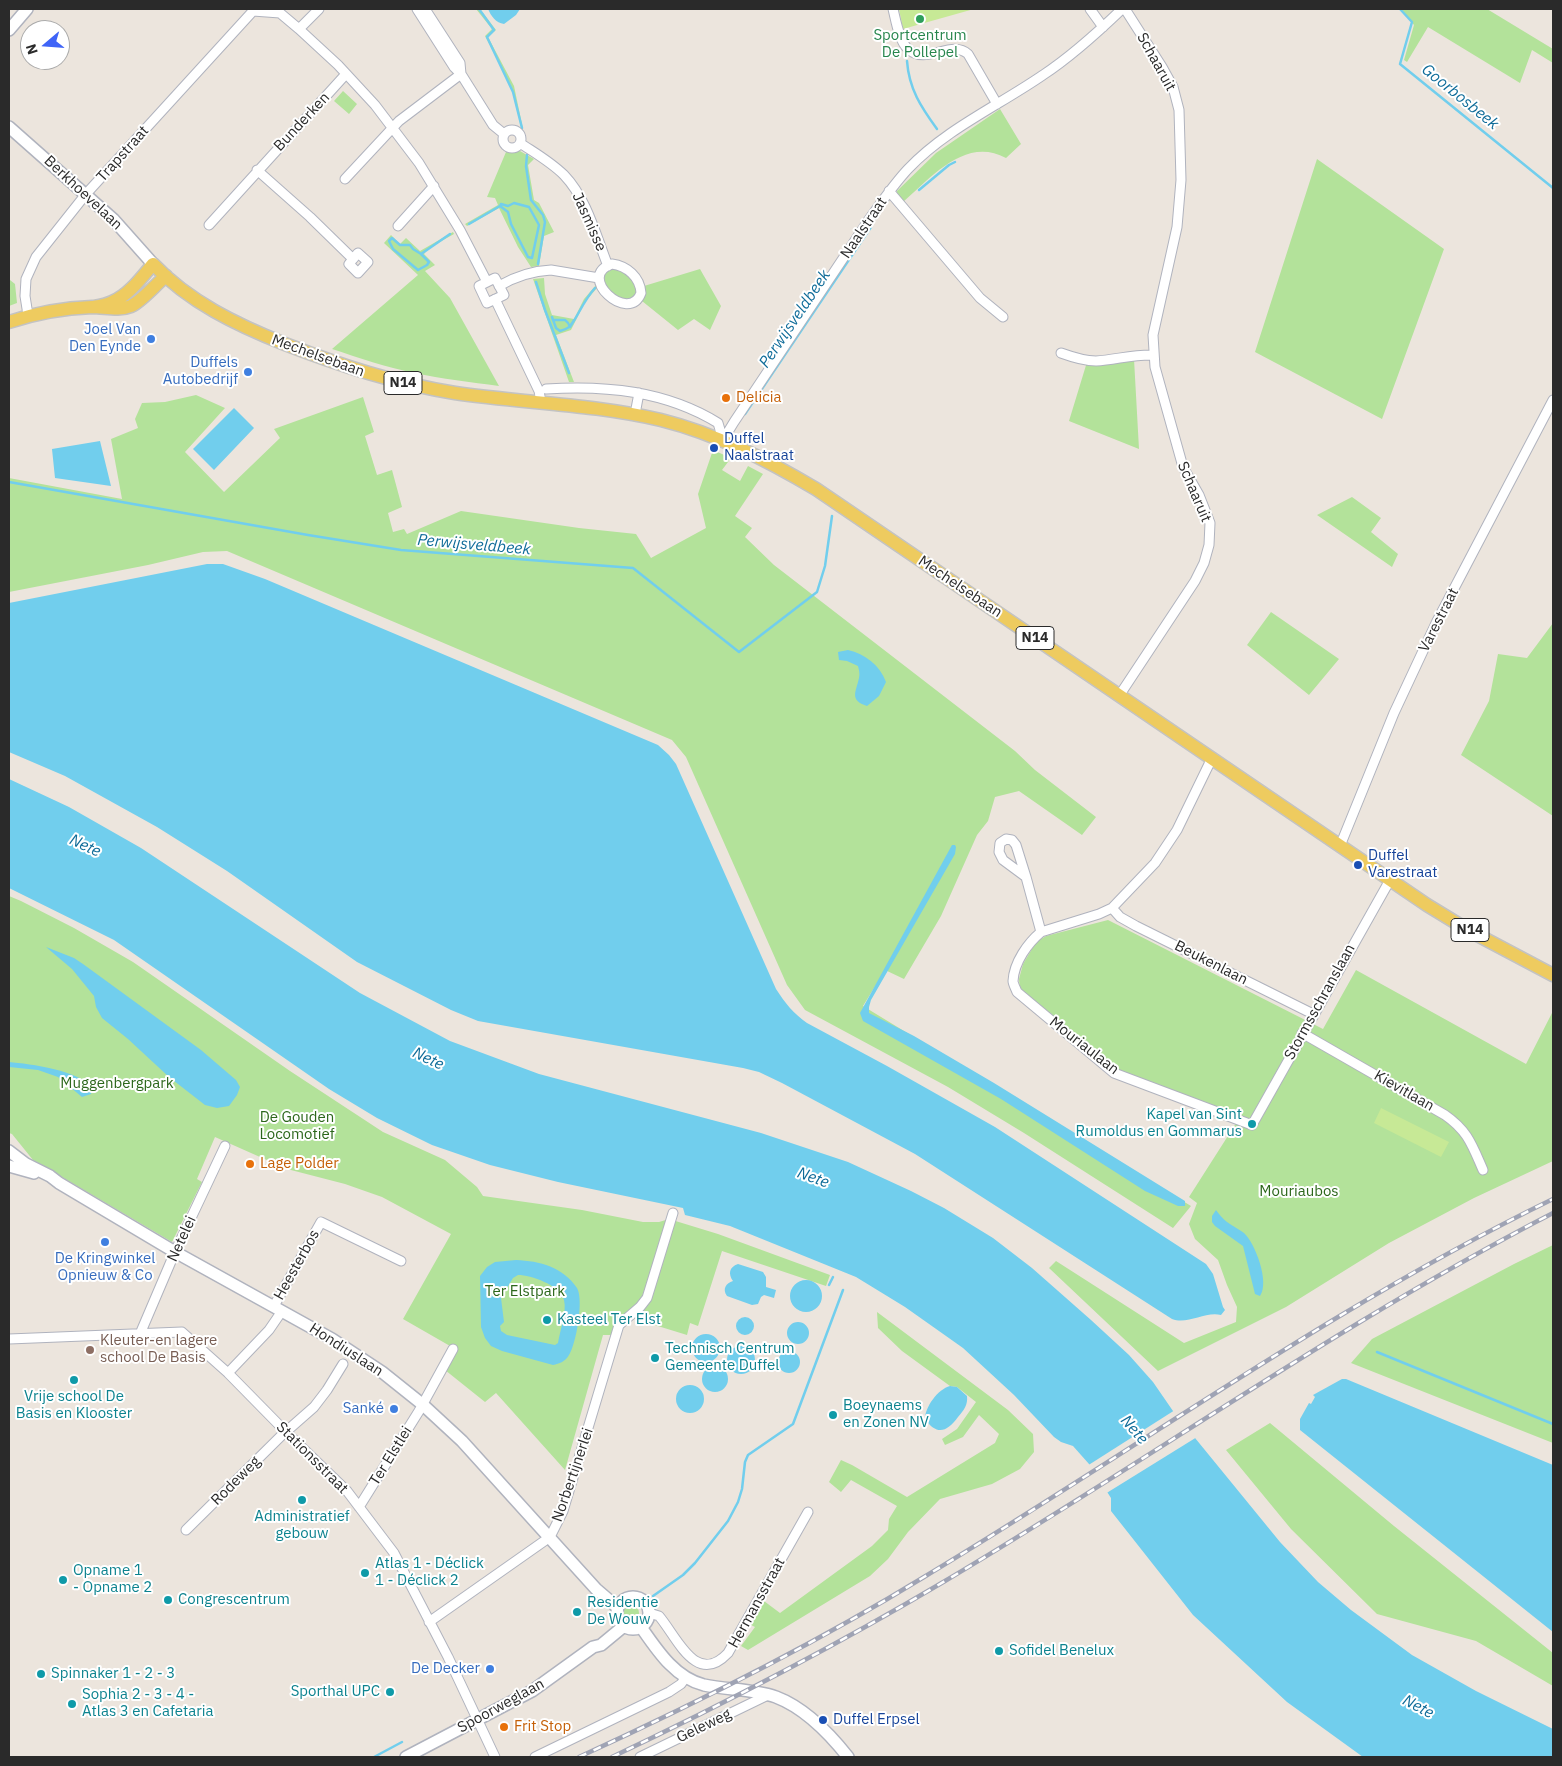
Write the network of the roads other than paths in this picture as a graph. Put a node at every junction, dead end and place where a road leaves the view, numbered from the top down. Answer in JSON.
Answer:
{"nodes":[{"id":1,"x":27,"y":9,"type":"edge"},
{"id":2,"x":319,"y":9,"type":"edge"},
{"id":3,"x":417,"y":9,"type":"edge"},
{"id":4,"x":425,"y":9,"type":"edge"},
{"id":5,"x":893,"y":9,"type":"edge"},
{"id":6,"x":1090,"y":9,"type":"edge"},
{"id":7,"x":1123,"y":9,"type":"edge"},
{"id":8,"x":252,"y":10,"type":"edge"},
{"id":9,"x":1102,"y":27,"type":"junction"},
{"id":10,"x":299,"y":29,"type":"junction"},
{"id":11,"x":9,"y":30,"type":"edge"},
{"id":12,"x":346,"y":74,"type":"junction"},
{"id":13,"x":461,"y":74,"type":"junction"},
{"id":14,"x":997,"y":104,"type":"junction"},
{"id":15,"x":9,"y":127,"type":"edge"},
{"id":16,"x":392,"y":128,"type":"junction"},
{"id":17,"x":257,"y":170,"type":"junction"},
{"id":18,"x":345,"y":179,"type":"dead end"},
{"id":19,"x":434,"y":186,"type":"junction"},
{"id":20,"x":889,"y":191,"type":"junction"},
{"id":21,"x":86,"y":194,"type":"junction"},
{"id":22,"x":209,"y":225,"type":"dead end"},
{"id":23,"x":398,"y":226,"type":"dead end"},
{"id":24,"x":353,"y":259,"type":"dead end"},
{"id":25,"x":153,"y":264,"type":"junction"},
{"id":26,"x":608,"y":266,"type":"junction"},
{"id":27,"x":166,"y":276,"type":"junction"},
{"id":28,"x":599,"y":278,"type":"junction"},
{"id":29,"x":487,"y":282,"type":"junction"},
{"id":30,"x":499,"y":286,"type":"junction"},
{"id":31,"x":495,"y":299,"type":"junction"},
{"id":32,"x":93,"y":307,"type":"junction"},
{"id":33,"x":28,"y":315,"type":"junction"},
{"id":34,"x":1002,"y":317,"type":"dead end"},
{"id":35,"x":9,"y":322,"type":"edge"},
{"id":36,"x":1061,"y":353,"type":"dead end"},
{"id":37,"x":1154,"y":355,"type":"junction"},
{"id":38,"x":546,"y":389,"type":"dead end"},
{"id":39,"x":639,"y":393,"type":"junction"},
{"id":40,"x":1553,"y":400,"type":"edge"},
{"id":41,"x":541,"y":402,"type":"junction"},
{"id":42,"x":635,"y":414,"type":"junction"},
{"id":43,"x":723,"y":440,"type":"junction"},
{"id":44,"x":1119,"y":696,"type":"junction"},
{"id":45,"x":1212,"y":758,"type":"junction"},
{"id":46,"x":1340,"y":846,"type":"junction"},
{"id":47,"x":1026,"y":878,"type":"dead end"},
{"id":48,"x":1390,"y":880,"type":"junction"},
{"id":49,"x":1112,"y":908,"type":"junction"},
{"id":50,"x":1099,"y":914,"type":"junction"},
{"id":51,"x":1120,"y":917,"type":"junction"},
{"id":52,"x":1041,"y":932,"type":"junction"},
{"id":53,"x":1553,"y":975,"type":"edge"},
{"id":54,"x":1313,"y":1014,"type":"junction"},
{"id":55,"x":1302,"y":1033,"type":"junction"},
{"id":56,"x":1252,"y":1124,"type":"joint"},
{"id":57,"x":225,"y":1146,"type":"dead end"},
{"id":58,"x":9,"y":1151,"type":"edge"},
{"id":59,"x":9,"y":1166,"type":"edge"},
{"id":60,"x":1483,"y":1170,"type":"dead end"},
{"id":61,"x":59,"y":1183,"type":"junction"},
{"id":62,"x":673,"y":1213,"type":"dead end"},
{"id":63,"x":175,"y":1252,"type":"junction"},
{"id":64,"x":401,"y":1261,"type":"dead end"},
{"id":65,"x":278,"y":1309,"type":"junction"},
{"id":66,"x":140,"y":1334,"type":"junction"},
{"id":67,"x":9,"y":1339,"type":"edge"},
{"id":68,"x":453,"y":1349,"type":"dead end"},
{"id":69,"x":343,"y":1364,"type":"dead end"},
{"id":70,"x":228,"y":1373,"type":"junction"},
{"id":71,"x":422,"y":1404,"type":"junction"},
{"id":72,"x":286,"y":1432,"type":"junction"},
{"id":73,"x":359,"y":1507,"type":"junction"},
{"id":74,"x":808,"y":1512,"type":"dead end"},
{"id":75,"x":186,"y":1530,"type":"dead end"},
{"id":76,"x":550,"y":1537,"type":"junction"},
{"id":77,"x":621,"y":1613,"type":"junction"},
{"id":78,"x":649,"y":1613,"type":"junction"},
{"id":79,"x":429,"y":1622,"type":"junction"},
{"id":80,"x":641,"y":1627,"type":"junction"},
{"id":81,"x":686,"y":1677,"type":"junction"},
{"id":82,"x":768,"y":1695,"type":"junction"},
{"id":83,"x":477,"y":1720,"type":"junction"},
{"id":84,"x":406,"y":1757,"type":"edge"},
{"id":85,"x":494,"y":1757,"type":"edge"},
{"id":86,"x":534,"y":1757,"type":"edge"},
{"id":87,"x":640,"y":1757,"type":"edge"},
{"id":88,"x":848,"y":1757,"type":"edge"}],
"edges":[{"from":1,"to":11,"type":"street"},
{"from":2,"to":10,"type":"street"},
{"from":3,"to":13,"type":"street"},
{"from":4,"to":13,"type":"street"},
{"from":5,"to":14,"type":"street"},
{"from":6,"to":9,"type":"street"},
{"from":7,"to":9,"type":"street","name":"Naalstraat"},
{"from":7,"to":37,"type":"street","name":"Schaaruit"},
{"from":8,"to":10,"type":"street"},
{"from":8,"to":21,"type":"street","name":"Trapstraat"},
{"from":9,"to":14,"type":"street","name":"Naalstraat"},
{"from":10,"to":12,"type":"street"},
{"from":12,"to":16,"type":"street"},
{"from":12,"to":17,"type":"street","name":"Bunderken"},
{"from":13,"to":16,"type":"street"},
{"from":13,"to":26,"type":"street","name":"Jasmisse"},
{"from":14,"to":20,"type":"street","name":"Naalstraat"},
{"from":15,"to":21,"type":"street","name":"Berkhoevelaan"},
{"from":16,"to":18,"type":"street"},
{"from":16,"to":19,"type":"street"},
{"from":17,"to":22,"type":"street","name":"Bunderken"},
{"from":17,"to":24,"type":"street"},
{"from":19,"to":23,"type":"street"},
{"from":19,"to":29,"type":"street"},
{"from":20,"to":34,"type":"street","name":"Naalstraat"},
{"from":20,"to":43,"type":"street","name":"Naalstraat"},
{"from":21,"to":25,"type":"street","name":"Berkhoevelaan"},
{"from":21,"to":33,"type":"street","name":"Trapstraat"},
{"from":25,"to":27,"type":"main road","name":"Mechelsebaan","number":"N14"},
{"from":25,"to":32,"type":"main road"},
{"from":26,"to":28,"type":"street","name":"Jasmisse"},
{"from":26,"to":28,"type":"street","name":"Jasmisse"},
{"from":27,"to":32,"type":"main road"},
{"from":27,"to":41,"type":"main road","name":"Mechelsebaan","number":"N14"},
{"from":28,"to":30,"type":"street"},
{"from":29,"to":30,"type":"street"},
{"from":29,"to":31,"type":"street"},
{"from":30,"to":31,"type":"street"},
{"from":31,"to":41,"type":"street"},
{"from":32,"to":33,"type":"main road"},
{"from":33,"to":35,"type":"main road"},
{"from":36,"to":37,"type":"street"},
{"from":37,"to":44,"type":"street","name":"Schaaruit"},
{"from":38,"to":39,"type":"street"},
{"from":39,"to":42,"type":"street"},
{"from":39,"to":43,"type":"street"},
{"from":40,"to":46,"type":"street","name":"Varestraat"},
{"from":41,"to":42,"type":"main road","name":"Mechelsebaan","number":"N14"},
{"from":42,"to":43,"type":"main road","name":"Mechelsebaan","number":"N14"},
{"from":43,"to":44,"type":"main road","name":"Mechelsebaan","number":"N14"},
{"from":44,"to":45,"type":"main road","name":"Mechelsebaan","number":"N14"},
{"from":45,"to":46,"type":"main road","name":"Mechelsebaan","number":"N14"},
{"from":45,"to":49,"type":"street"},
{"from":46,"to":48,"type":"main road","number":"N14"},
{"from":47,"to":52,"type":"street"},
{"from":48,"to":53,"type":"main road","number":"N14"},
{"from":48,"to":54,"type":"street","name":"Stormsschranslaan"},
{"from":49,"to":50,"type":"street"},
{"from":49,"to":51,"type":"street","name":"Beukenlaan"},
{"from":50,"to":51,"type":"street"},
{"from":50,"to":52,"type":"street"},
{"from":51,"to":54,"type":"street","name":"Beukenlaan"},
{"from":52,"to":56,"type":"street","name":"Mouriaulaan"},
{"from":54,"to":55,"type":"street","name":"Stormsschranslaan"},
{"from":55,"to":56,"type":"street","name":"Stormsschranslaan"},
{"from":55,"to":60,"type":"street","name":"Kievitlaan"},
{"from":57,"to":63,"type":"street","name":"Netelei"},
{"from":58,"to":61,"type":"street","name":"Hondiuslaan"},
{"from":59,"to":61,"type":"street","name":"Hondiuslaan"},
{"from":61,"to":63,"type":"street","name":"Hondiuslaan"},
{"from":62,"to":76,"type":"street","name":"Norbertijnerlei"},
{"from":63,"to":65,"type":"street","name":"Hondiuslaan"},
{"from":63,"to":66,"type":"street","name":"Netelei"},
{"from":64,"to":65,"type":"street","name":"Heesterbos"},
{"from":65,"to":70,"type":"street"},
{"from":65,"to":71,"type":"street","name":"Hondiuslaan"},
{"from":66,"to":67,"type":"street","name":"Stationsstraat"},
{"from":66,"to":70,"type":"street","name":"Stationsstraat"},
{"from":68,"to":71,"type":"street","name":"Ter Elstlei"},
{"from":69,"to":72,"type":"street","name":"Rodeweg"},
{"from":70,"to":72,"type":"street","name":"Stationsstraat"},
{"from":71,"to":73,"type":"street","name":"Ter Elstlei"},
{"from":71,"to":76,"type":"street","name":"Hondiuslaan"},
{"from":72,"to":73,"type":"street","name":"Stationsstraat"},
{"from":72,"to":75,"type":"street","name":"Rodeweg"},
{"from":73,"to":79,"type":"street","name":"Stationsstraat"},
{"from":74,"to":78,"type":"street","name":"Hermansstraat"},
{"from":76,"to":77,"type":"street","name":"Hondiuslaan"},
{"from":76,"to":79,"type":"street","name":"Norbertijnerlei"},
{"from":77,"to":78,"type":"street","name":"Hondiuslaan"},
{"from":77,"to":80,"type":"street","name":"Hondiuslaan"},
{"from":77,"to":83,"type":"street","name":"Spoorweglaan"},
{"from":78,"to":80,"type":"street"},
{"from":79,"to":83,"type":"street","name":"Stationsstraat"},
{"from":80,"to":81,"type":"street"},
{"from":81,"to":82,"type":"street"},
{"from":81,"to":86,"type":"street"},
{"from":82,"to":87,"type":"street","name":"Geleweg"},
{"from":82,"to":88,"type":"street"},
{"from":83,"to":84,"type":"street","name":"Spoorweglaan"},
{"from":83,"to":85,"type":"street","name":"Stationsstraat"}]}
